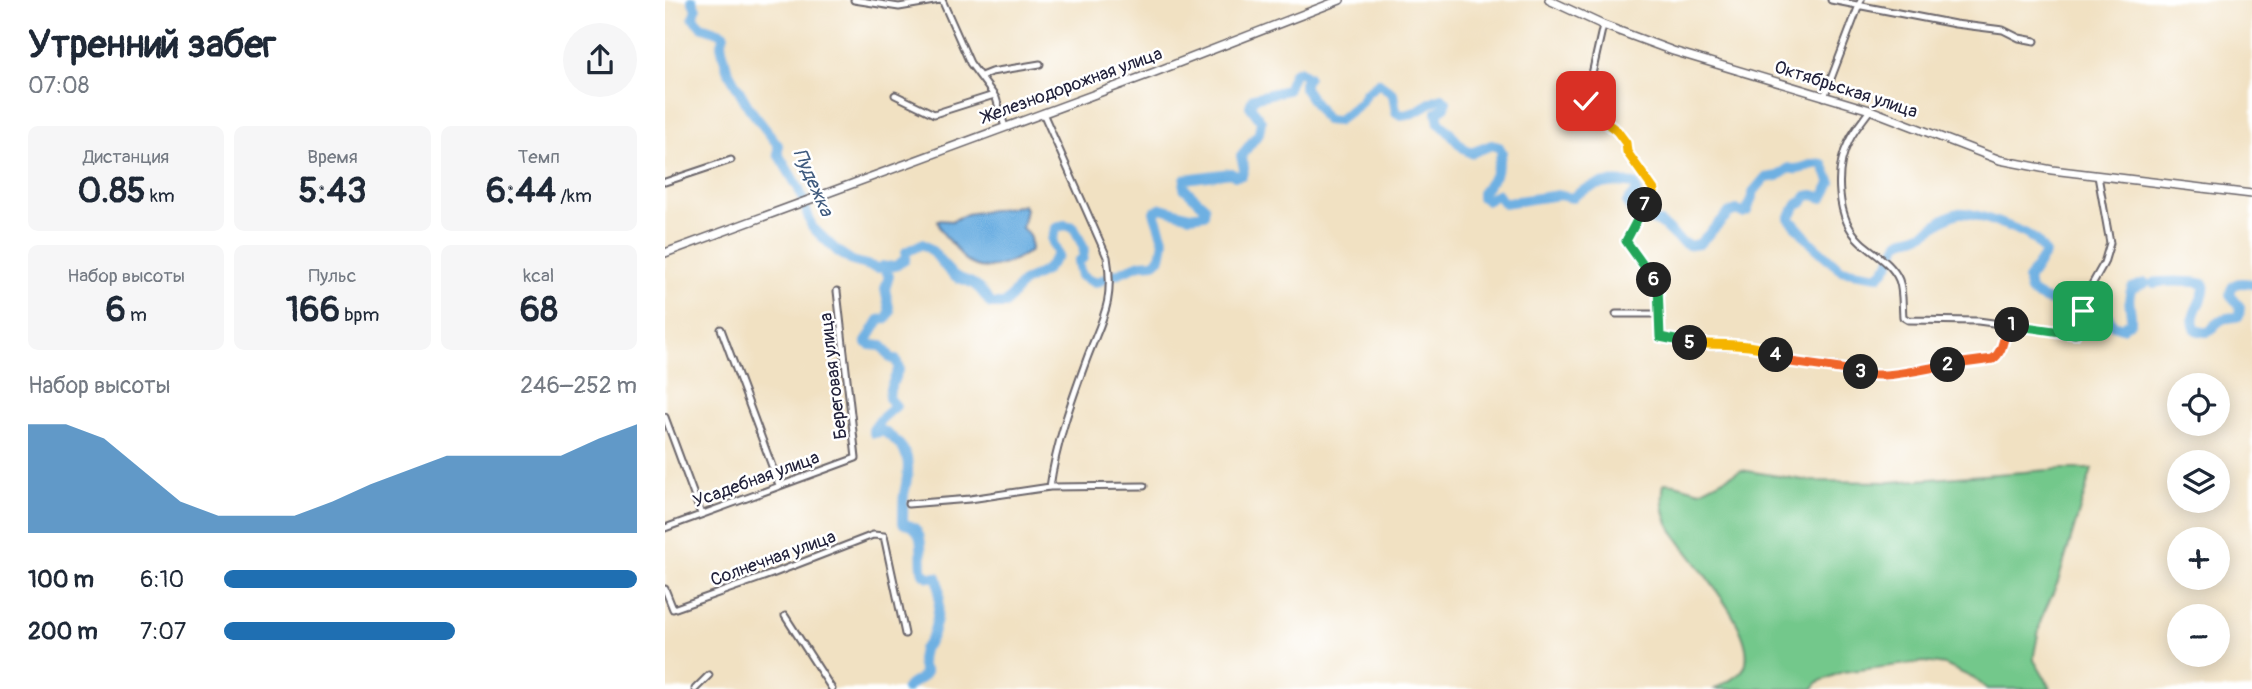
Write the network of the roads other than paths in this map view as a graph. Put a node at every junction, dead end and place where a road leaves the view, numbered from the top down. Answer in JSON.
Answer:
{"nodes":[{"id":1,"x":854,"y":0,"type":"edge"},
{"id":2,"x":941,"y":0,"type":"edge"},
{"id":3,"x":1340,"y":0,"type":"edge"},
{"id":4,"x":1549,"y":0,"type":"edge"},
{"id":5,"x":1831,"y":0,"type":"edge"},
{"id":6,"x":1860,"y":3,"type":"edge"},
{"id":7,"x":1603,"y":25,"type":"junction"},
{"id":8,"x":2035,"y":41,"type":"dead end"},
{"id":9,"x":1040,"y":64,"type":"dead end"},
{"id":10,"x":981,"y":76,"type":"junction"},
{"id":11,"x":895,"y":95,"type":"dead end"},
{"id":12,"x":994,"y":95,"type":"junction"},
{"id":13,"x":1823,"y":97,"type":"junction"},
{"id":14,"x":1870,"y":110,"type":"junction"},
{"id":15,"x":1043,"y":113,"type":"junction"},
{"id":16,"x":1005,"y":127,"type":"junction"},
{"id":17,"x":730,"y":160,"type":"dead end"},
{"id":18,"x":2098,"y":176,"type":"junction"},
{"id":19,"x":665,"y":182,"type":"edge"},
{"id":20,"x":2252,"y":194,"type":"edge"},
{"id":21,"x":665,"y":253,"type":"edge"},
{"id":22,"x":837,"y":291,"type":"dead end"},
{"id":23,"x":1616,"y":314,"type":"dead end"},
{"id":24,"x":1659,"y":314,"type":"junction"},
{"id":25,"x":2008,"y":325,"type":"junction"},
{"id":26,"x":721,"y":329,"type":"dead end"},
{"id":27,"x":665,"y":417,"type":"edge"},
{"id":28,"x":856,"y":458,"type":"joint"},
{"id":29,"x":779,"y":485,"type":"junction"},
{"id":30,"x":1144,"y":486,"type":"dead end"},
{"id":31,"x":1050,"y":487,"type":"junction"},
{"id":32,"x":908,"y":505,"type":"dead end"},
{"id":33,"x":701,"y":514,"type":"junction"},
{"id":34,"x":665,"y":528,"type":"edge"},
{"id":35,"x":665,"y":589,"type":"edge"},
{"id":36,"x":785,"y":616,"type":"dead end"},
{"id":37,"x":905,"y":634,"type":"dead end"},
{"id":38,"x":709,"y":675,"type":"dead end"},
{"id":39,"x":695,"y":689,"type":"edge"},
{"id":40,"x":832,"y":689,"type":"edge"}],
"edges":[{"from":1,"to":2,"type":"street"},
{"from":2,"to":10,"type":"street"},
{"from":3,"to":15,"type":"street","name":"Железнодорожная улица"},
{"from":4,"to":7,"type":"street","name":"Октябрьская улица"},
{"from":5,"to":6,"type":"street"},
{"from":6,"to":8,"type":"street"},
{"from":6,"to":13,"type":"street"},
{"from":7,"to":13,"type":"street","name":"Октябрьская улица"},
{"from":7,"to":24,"type":"street"},
{"from":9,"to":10,"type":"street"},
{"from":10,"to":12,"type":"street"},
{"from":11,"to":12,"type":"street"},
{"from":12,"to":16,"type":"street"},
{"from":13,"to":14,"type":"street","name":"Октябрьская улица"},
{"from":14,"to":18,"type":"street","name":"Октябрьская улица"},
{"from":14,"to":25,"type":"street"},
{"from":15,"to":16,"type":"street","name":"Железнодорожная улица"},
{"from":15,"to":31,"type":"street"},
{"from":16,"to":21,"type":"street","name":"Железнодорожная улица"},
{"from":17,"to":19,"type":"street"},
{"from":18,"to":20,"type":"street","name":"Октябрьская улица"},
{"from":18,"to":25,"type":"street"},
{"from":22,"to":28,"type":"street","name":"Береговая улица"},
{"from":23,"to":24,"type":"street"},
{"from":24,"to":25,"type":"street"},
{"from":26,"to":29,"type":"street"},
{"from":27,"to":33,"type":"street"},
{"from":28,"to":29,"type":"street","name":"Усадебная улица"},
{"from":29,"to":33,"type":"street","name":"Усадебная улица"},
{"from":30,"to":31,"type":"street"},
{"from":31,"to":32,"type":"street"},
{"from":33,"to":34,"type":"street","name":"Усадебная улица"},
{"from":35,"to":37,"type":"street","name":"Солнечная улица"},
{"from":36,"to":40,"type":"street"},
{"from":38,"to":39,"type":"street"}]}
